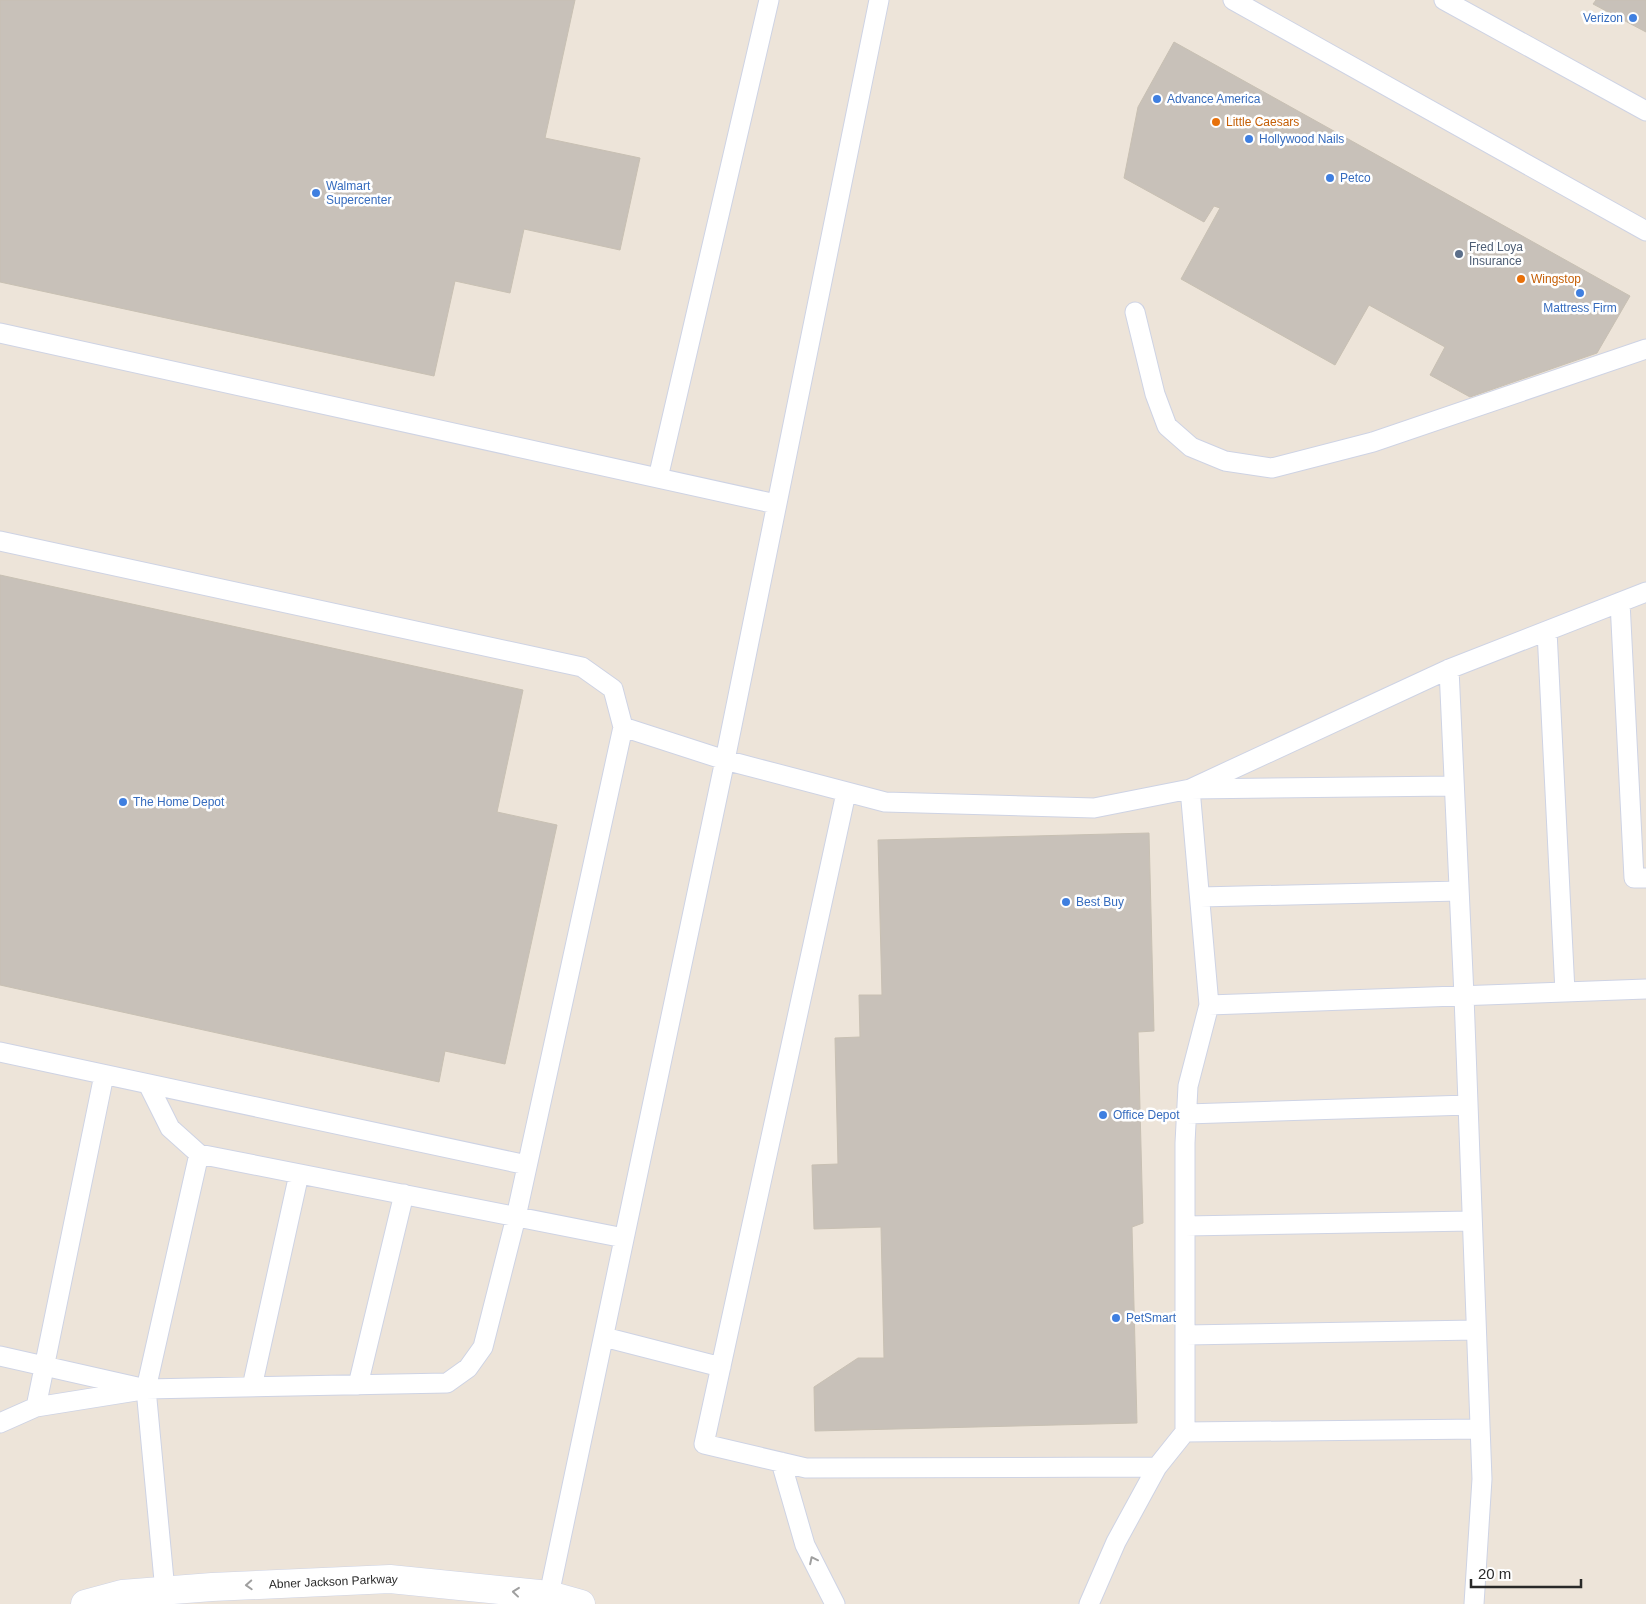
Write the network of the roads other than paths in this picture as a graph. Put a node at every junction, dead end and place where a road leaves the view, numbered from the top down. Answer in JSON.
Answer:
{"nodes":[{"id":1,"x":769,"y":0,"type":"edge"},
{"id":2,"x":879,"y":0,"type":"edge"},
{"id":3,"x":1232,"y":0,"type":"edge"},
{"id":4,"x":1444,"y":0,"type":"edge"},
{"id":5,"x":1646,"y":111,"type":"edge"},
{"id":6,"x":1646,"y":231,"type":"edge"},
{"id":7,"x":1134,"y":312,"type":"dead end"},
{"id":8,"x":0,"y":333,"type":"edge"},
{"id":9,"x":1646,"y":349,"type":"edge"},
{"id":10,"x":658,"y":478,"type":"junction"},
{"id":11,"x":776,"y":504,"type":"junction"},
{"id":12,"x":0,"y":541,"type":"edge"},
{"id":13,"x":1646,"y":592,"type":"edge"},
{"id":14,"x":1620,"y":602,"type":"junction"},
{"id":15,"x":1547,"y":631,"type":"junction"},
{"id":16,"x":1449,"y":669,"type":"junction"},
{"id":17,"x":624,"y":727,"type":"junction"},
{"id":18,"x":725,"y":760,"type":"junction"},
{"id":19,"x":1454,"y":786,"type":"junction"},
{"id":20,"x":1190,"y":789,"type":"junction"},
{"id":21,"x":846,"y":793,"type":"junction"},
{"id":22,"x":1646,"y":878,"type":"edge"},
{"id":23,"x":1459,"y":891,"type":"junction"},
{"id":24,"x":1200,"y":897,"type":"junction"},
{"id":25,"x":1646,"y":989,"type":"edge"},
{"id":26,"x":1565,"y":992,"type":"junction"},
{"id":27,"x":1464,"y":996,"type":"junction"},
{"id":28,"x":1209,"y":1005,"type":"junction"},
{"id":29,"x":0,"y":1052,"type":"edge"},
{"id":30,"x":104,"y":1075,"type":"junction"},
{"id":31,"x":148,"y":1084,"type":"junction"},
{"id":32,"x":1468,"y":1105,"type":"junction"},
{"id":33,"x":1187,"y":1114,"type":"junction"},
{"id":34,"x":199,"y":1154,"type":"junction"},
{"id":35,"x":527,"y":1165,"type":"junction"},
{"id":36,"x":300,"y":1174,"type":"junction"},
{"id":37,"x":404,"y":1194,"type":"junction"},
{"id":38,"x":516,"y":1217,"type":"junction"},
{"id":39,"x":1472,"y":1221,"type":"junction"},
{"id":40,"x":1185,"y":1226,"type":"junction"},
{"id":41,"x":624,"y":1238,"type":"junction"},
{"id":42,"x":1476,"y":1330,"type":"junction"},
{"id":43,"x":1186,"y":1335,"type":"junction"},
{"id":44,"x":604,"y":1337,"type":"junction"},
{"id":45,"x":0,"y":1356,"type":"edge"},
{"id":46,"x":44,"y":1366,"type":"junction"},
{"id":47,"x":721,"y":1367,"type":"junction"},
{"id":48,"x":358,"y":1385,"type":"junction"},
{"id":49,"x":252,"y":1387,"type":"junction"},
{"id":50,"x":146,"y":1389,"type":"junction"},
{"id":51,"x":36,"y":1407,"type":"junction"},
{"id":52,"x":0,"y":1423,"type":"edge"},
{"id":53,"x":1480,"y":1429,"type":"junction"},
{"id":54,"x":1185,"y":1432,"type":"junction"},
{"id":55,"x":781,"y":1462,"type":"junction"},
{"id":56,"x":1157,"y":1467,"type":"junction"},
{"id":57,"x":165,"y":1591,"type":"junction"},
{"id":58,"x":549,"y":1595,"type":"junction"},
{"id":59,"x":84,"y":1604,"type":"edge"},
{"id":60,"x":581,"y":1604,"type":"edge"},
{"id":61,"x":835,"y":1604,"type":"edge"},
{"id":62,"x":1088,"y":1604,"type":"edge"},
{"id":63,"x":1474,"y":1604,"type":"edge"}],
"edges":[{"from":1,"to":10,"type":"lane"},
{"from":2,"to":11,"type":"lane"},
{"from":3,"to":6,"type":"lane"},
{"from":4,"to":5,"type":"lane"},
{"from":7,"to":9,"type":"lane"},
{"from":8,"to":10,"type":"lane"},
{"from":10,"to":11,"type":"lane"},
{"from":11,"to":18,"type":"lane"},
{"from":12,"to":17,"type":"lane"},
{"from":13,"to":14,"type":"lane"},
{"from":14,"to":15,"type":"lane"},
{"from":14,"to":22,"type":"lane"},
{"from":15,"to":16,"type":"lane"},
{"from":15,"to":26,"type":"lane"},
{"from":16,"to":19,"type":"lane"},
{"from":16,"to":20,"type":"lane"},
{"from":17,"to":18,"type":"lane"},
{"from":17,"to":35,"type":"lane"},
{"from":18,"to":21,"type":"lane"},
{"from":18,"to":41,"type":"lane"},
{"from":19,"to":20,"type":"lane"},
{"from":19,"to":23,"type":"lane"},
{"from":20,"to":21,"type":"lane"},
{"from":20,"to":24,"type":"lane"},
{"from":21,"to":47,"type":"lane"},
{"from":23,"to":24,"type":"lane"},
{"from":23,"to":27,"type":"lane"},
{"from":24,"to":28,"type":"lane"},
{"from":25,"to":26,"type":"lane"},
{"from":26,"to":27,"type":"lane"},
{"from":27,"to":28,"type":"lane"},
{"from":27,"to":32,"type":"lane"},
{"from":28,"to":33,"type":"lane"},
{"from":29,"to":30,"type":"lane"},
{"from":30,"to":31,"type":"lane"},
{"from":30,"to":46,"type":"lane"},
{"from":31,"to":34,"type":"lane"},
{"from":31,"to":35,"type":"lane"},
{"from":32,"to":33,"type":"lane"},
{"from":32,"to":39,"type":"lane"},
{"from":33,"to":40,"type":"lane"},
{"from":34,"to":36,"type":"lane"},
{"from":34,"to":50,"type":"lane"},
{"from":35,"to":38,"type":"lane"},
{"from":36,"to":37,"type":"lane"},
{"from":36,"to":49,"type":"lane"},
{"from":37,"to":38,"type":"lane"},
{"from":37,"to":48,"type":"lane"},
{"from":38,"to":41,"type":"lane"},
{"from":38,"to":48,"type":"lane"},
{"from":39,"to":40,"type":"lane"},
{"from":39,"to":42,"type":"lane"},
{"from":40,"to":43,"type":"lane"},
{"from":41,"to":44,"type":"lane"},
{"from":42,"to":43,"type":"lane"},
{"from":42,"to":53,"type":"lane"},
{"from":43,"to":54,"type":"lane"},
{"from":44,"to":47,"type":"lane"},
{"from":44,"to":58,"type":"lane"},
{"from":45,"to":46,"type":"lane"},
{"from":46,"to":50,"type":"lane"},
{"from":46,"to":51,"type":"lane"},
{"from":47,"to":55,"type":"lane"},
{"from":48,"to":49,"type":"lane"},
{"from":49,"to":50,"type":"lane"},
{"from":50,"to":51,"type":"lane"},
{"from":50,"to":57,"type":"lane"},
{"from":51,"to":52,"type":"lane"},
{"from":53,"to":54,"type":"lane"},
{"from":53,"to":63,"type":"lane"},
{"from":54,"to":56,"type":"lane"},
{"from":55,"to":56,"type":"lane"},
{"from":61,"to":55,"type":"lane","one_way":true},
{"from":56,"to":62,"type":"lane"},
{"from":58,"to":57,"type":"street","name":"Abner Jackson Parkway","one_way":true},
{"from":57,"to":59,"type":"street","name":"Abner Jackson Parkway"},
{"from":58,"to":60,"type":"street","name":"Abner Jackson Parkway"}]}
